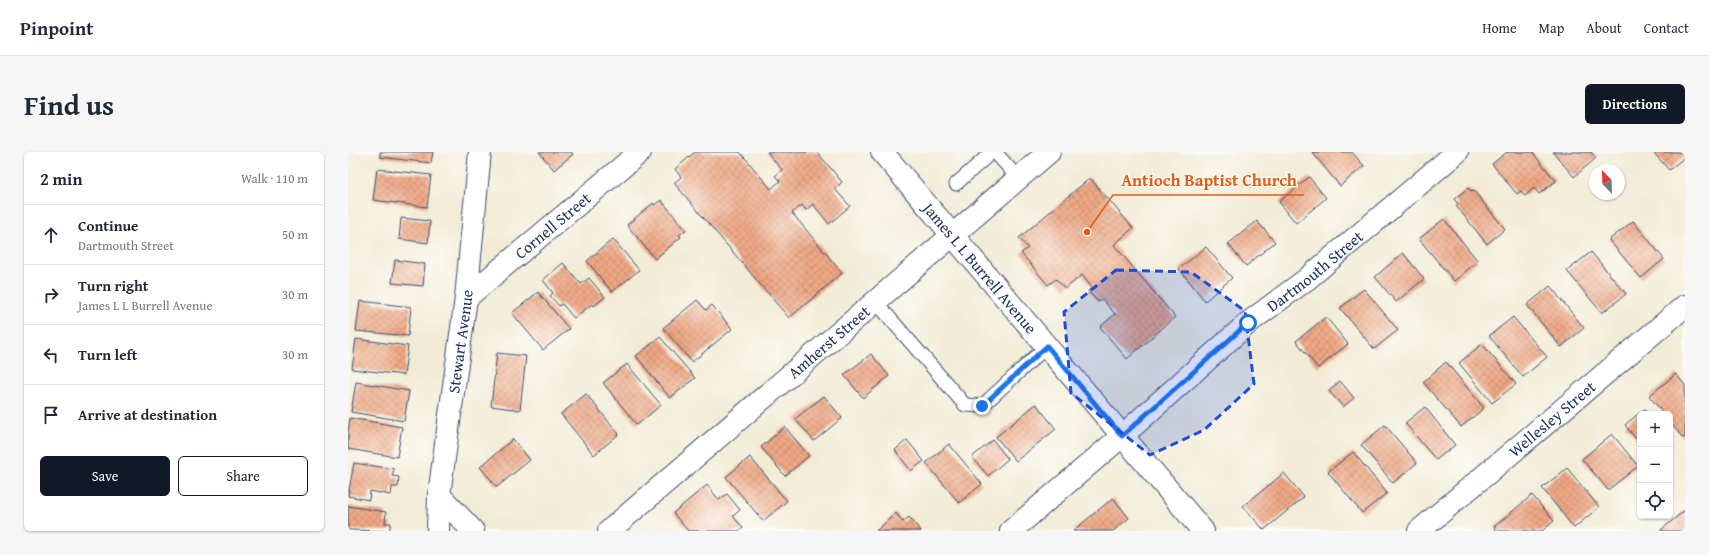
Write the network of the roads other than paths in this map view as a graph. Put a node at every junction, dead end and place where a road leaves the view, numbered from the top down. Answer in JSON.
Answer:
{"nodes":[{"id":1,"x":480,"y":152,"type":"edge"},
{"id":2,"x":640,"y":152,"type":"edge"},
{"id":3,"x":992,"y":152,"type":"edge"},
{"id":4,"x":995,"y":152,"type":"edge"},
{"id":5,"x":1048,"y":152,"type":"edge"},
{"id":6,"x":1456,"y":152,"type":"edge"},
{"id":7,"x":889,"y":154,"type":"edge"},
{"id":8,"x":1018,"y":178,"type":"junction"},
{"id":9,"x":956,"y":184,"type":"dead end"},
{"id":10,"x":952,"y":234,"type":"junction"},
{"id":11,"x":466,"y":298,"type":"junction"},
{"id":12,"x":875,"y":301,"type":"junction"},
{"id":13,"x":1685,"y":306,"type":"edge"},
{"id":14,"x":1047,"y":346,"type":"junction"},
{"id":15,"x":1122,"y":436,"type":"junction"},
{"id":16,"x":439,"y":495,"type":"junction"},
{"id":17,"x":438,"y":531,"type":"edge"},
{"id":18,"x":473,"y":531,"type":"edge"},
{"id":19,"x":609,"y":531,"type":"edge"},
{"id":20,"x":1010,"y":531,"type":"edge"},
{"id":21,"x":1203,"y":531,"type":"edge"},
{"id":22,"x":1419,"y":531,"type":"edge"}],
"edges":[{"from":1,"to":11,"type":"street","name":"Stewart Avenue"},
{"from":2,"to":11,"type":"street","name":"Cornell Street"},
{"from":3,"to":9,"type":"lane"},
{"from":4,"to":8,"type":"lane"},
{"from":5,"to":8,"type":"street","name":"Amherst Street"},
{"from":6,"to":15,"type":"street","name":"Dartmouth Street"},
{"from":7,"to":10,"type":"street","name":"James L L Burrell Avenue"},
{"from":8,"to":10,"type":"street","name":"Amherst Street"},
{"from":10,"to":12,"type":"street","name":"Amherst Street"},
{"from":10,"to":14,"type":"street","name":"James L L Burrell Avenue"},
{"from":11,"to":16,"type":"street","name":"Stewart Avenue"},
{"from":12,"to":14,"type":"lane"},
{"from":12,"to":19,"type":"street","name":"Amherst Street"},
{"from":13,"to":22,"type":"street","name":"Wellesley Street"},
{"from":14,"to":15,"type":"street","name":"James L L Burrell Avenue"},
{"from":15,"to":20,"type":"street","name":"Dartmouth Street"},
{"from":15,"to":21,"type":"street","name":"James L L Burrell Avenue"},
{"from":16,"to":17,"type":"street","name":"Stewart Avenue"},
{"from":16,"to":18,"type":"street"}]}
